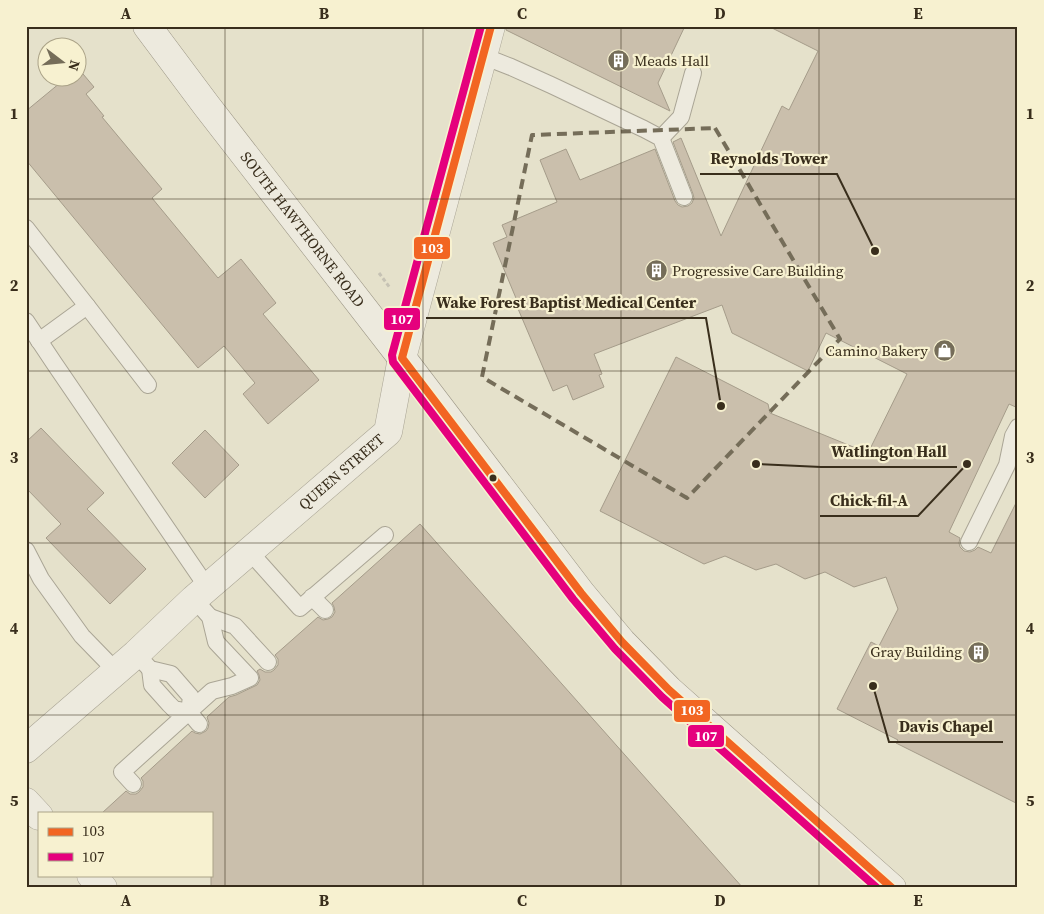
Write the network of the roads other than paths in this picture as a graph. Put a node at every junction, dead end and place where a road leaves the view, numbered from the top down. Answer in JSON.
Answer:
{"nodes":[{"id":1,"x":147,"y":26,"type":"edge"},
{"id":2,"x":491,"y":26,"type":"edge"},
{"id":3,"x":482,"y":56,"type":"junction"},
{"id":4,"x":693,"y":73,"type":"dead end"},
{"id":5,"x":661,"y":138,"type":"junction"},
{"id":6,"x":684,"y":197,"type":"dead end"},
{"id":7,"x":26,"y":228,"type":"edge"},
{"id":8,"x":87,"y":306,"type":"junction"},
{"id":9,"x":26,"y":321,"type":"edge"},
{"id":10,"x":40,"y":341,"type":"junction"},
{"id":11,"x":402,"y":358,"type":"junction"},
{"id":12,"x":148,"y":384,"type":"dead end"},
{"id":13,"x":1018,"y":427,"type":"edge"},
{"id":14,"x":385,"y":535,"type":"dead end"},
{"id":15,"x":969,"y":542,"type":"dead end"},
{"id":16,"x":26,"y":550,"type":"edge"},
{"id":17,"x":249,"y":551,"type":"junction"},
{"id":18,"x":204,"y":601,"type":"junction"},
{"id":19,"x":306,"y":602,"type":"junction"},
{"id":20,"x":325,"y":610,"type":"dead end"},
{"id":21,"x":268,"y":662,"type":"dead end"},
{"id":22,"x":134,"y":665,"type":"junction"},
{"id":23,"x":194,"y":718,"type":"junction"},
{"id":24,"x":26,"y":749,"type":"edge"},
{"id":25,"x":133,"y":784,"type":"dead end"},
{"id":26,"x":26,"y":802,"type":"edge"},
{"id":27,"x":38,"y":815,"type":"edge"},
{"id":28,"x":92,"y":876,"type":"edge"},
{"id":29,"x":102,"y":888,"type":"edge"},
{"id":30,"x":892,"y":888,"type":"edge"}],
"edges":[{"from":1,"to":11,"type":"main road","name":"SOUTH HAWTHORNE ROAD"},
{"from":2,"to":3,"type":"main road","name":"QUEEN STREET"},
{"from":3,"to":5,"type":"lane"},
{"from":3,"to":11,"type":"main road","name":"QUEEN STREET"},
{"from":4,"to":5,"type":"lane"},
{"from":5,"to":6,"type":"lane"},
{"from":7,"to":8,"type":"lane"},
{"from":8,"to":10,"type":"lane"},
{"from":8,"to":12,"type":"lane"},
{"from":9,"to":10,"type":"lane"},
{"from":10,"to":18,"type":"lane"},
{"from":11,"to":17,"type":"main road","name":"QUEEN STREET"},
{"from":11,"to":30,"type":"main road","name":"SOUTH HAWTHORNE ROAD"},
{"from":13,"to":15,"type":"lane"},
{"from":14,"to":19,"type":"lane"},
{"from":16,"to":22,"type":"lane"},
{"from":17,"to":18,"type":"main road","name":"QUEEN STREET"},
{"from":17,"to":19,"type":"lane"},
{"from":18,"to":21,"type":"lane"},
{"from":18,"to":22,"type":"main road","name":"QUEEN STREET"},
{"from":18,"to":23,"type":"lane"},
{"from":19,"to":20,"type":"lane"},
{"from":22,"to":23,"type":"lane"},
{"from":22,"to":24,"type":"main road","name":"QUEEN STREET"},
{"from":23,"to":25,"type":"lane"},
{"from":26,"to":27,"type":"main road"},
{"from":28,"to":29,"type":"main road"}]}
